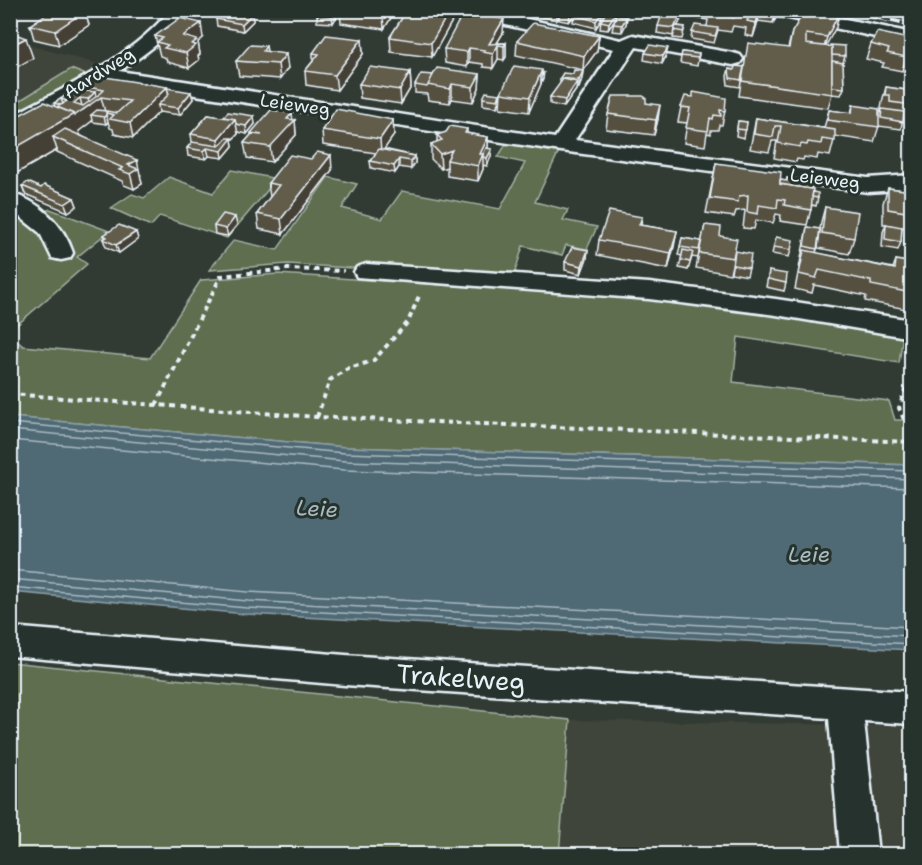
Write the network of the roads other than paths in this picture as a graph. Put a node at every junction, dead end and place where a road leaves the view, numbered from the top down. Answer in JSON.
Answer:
{"nodes":[{"id":1,"x":180,"y":10,"type":"edge"},
{"id":2,"x":461,"y":10,"type":"edge"},
{"id":3,"x":775,"y":10,"type":"edge"},
{"id":4,"x":912,"y":39,"type":"edge"},
{"id":5,"x":624,"y":46,"type":"junction"},
{"id":6,"x":733,"y":59,"type":"dead end"},
{"id":7,"x":100,"y":74,"type":"junction"},
{"id":8,"x":10,"y":126,"type":"edge"},
{"id":9,"x":561,"y":145,"type":"junction"},
{"id":10,"x":912,"y":182,"type":"edge"},
{"id":11,"x":10,"y":200,"type":"edge"},
{"id":12,"x":61,"y":253,"type":"dead end"},
{"id":13,"x":366,"y":272,"type":"road end"},
{"id":14,"x":912,"y":329,"type":"edge"},
{"id":15,"x":10,"y":641,"type":"edge"},
{"id":16,"x":845,"y":704,"type":"junction"},
{"id":17,"x":912,"y":708,"type":"edge"},
{"id":18,"x":859,"y":855,"type":"edge"}],
"edges":[{"from":1,"to":7,"type":"street","name":"Aardweg"},
{"from":2,"to":5,"type":"street"},
{"from":3,"to":4,"type":"street"},
{"from":5,"to":6,"type":"street"},
{"from":5,"to":9,"type":"street"},
{"from":7,"to":8,"type":"street","name":"Aardweg"},
{"from":7,"to":9,"type":"street","name":"Leieweg"},
{"from":9,"to":10,"type":"street","name":"Leieweg"},
{"from":11,"to":12,"type":"street"},
{"from":13,"to":14,"type":"street"},
{"from":15,"to":16,"type":"street","name":"Trakelweg"},
{"from":16,"to":17,"type":"street","name":"Trakelweg"},
{"from":16,"to":18,"type":"street"}]}
